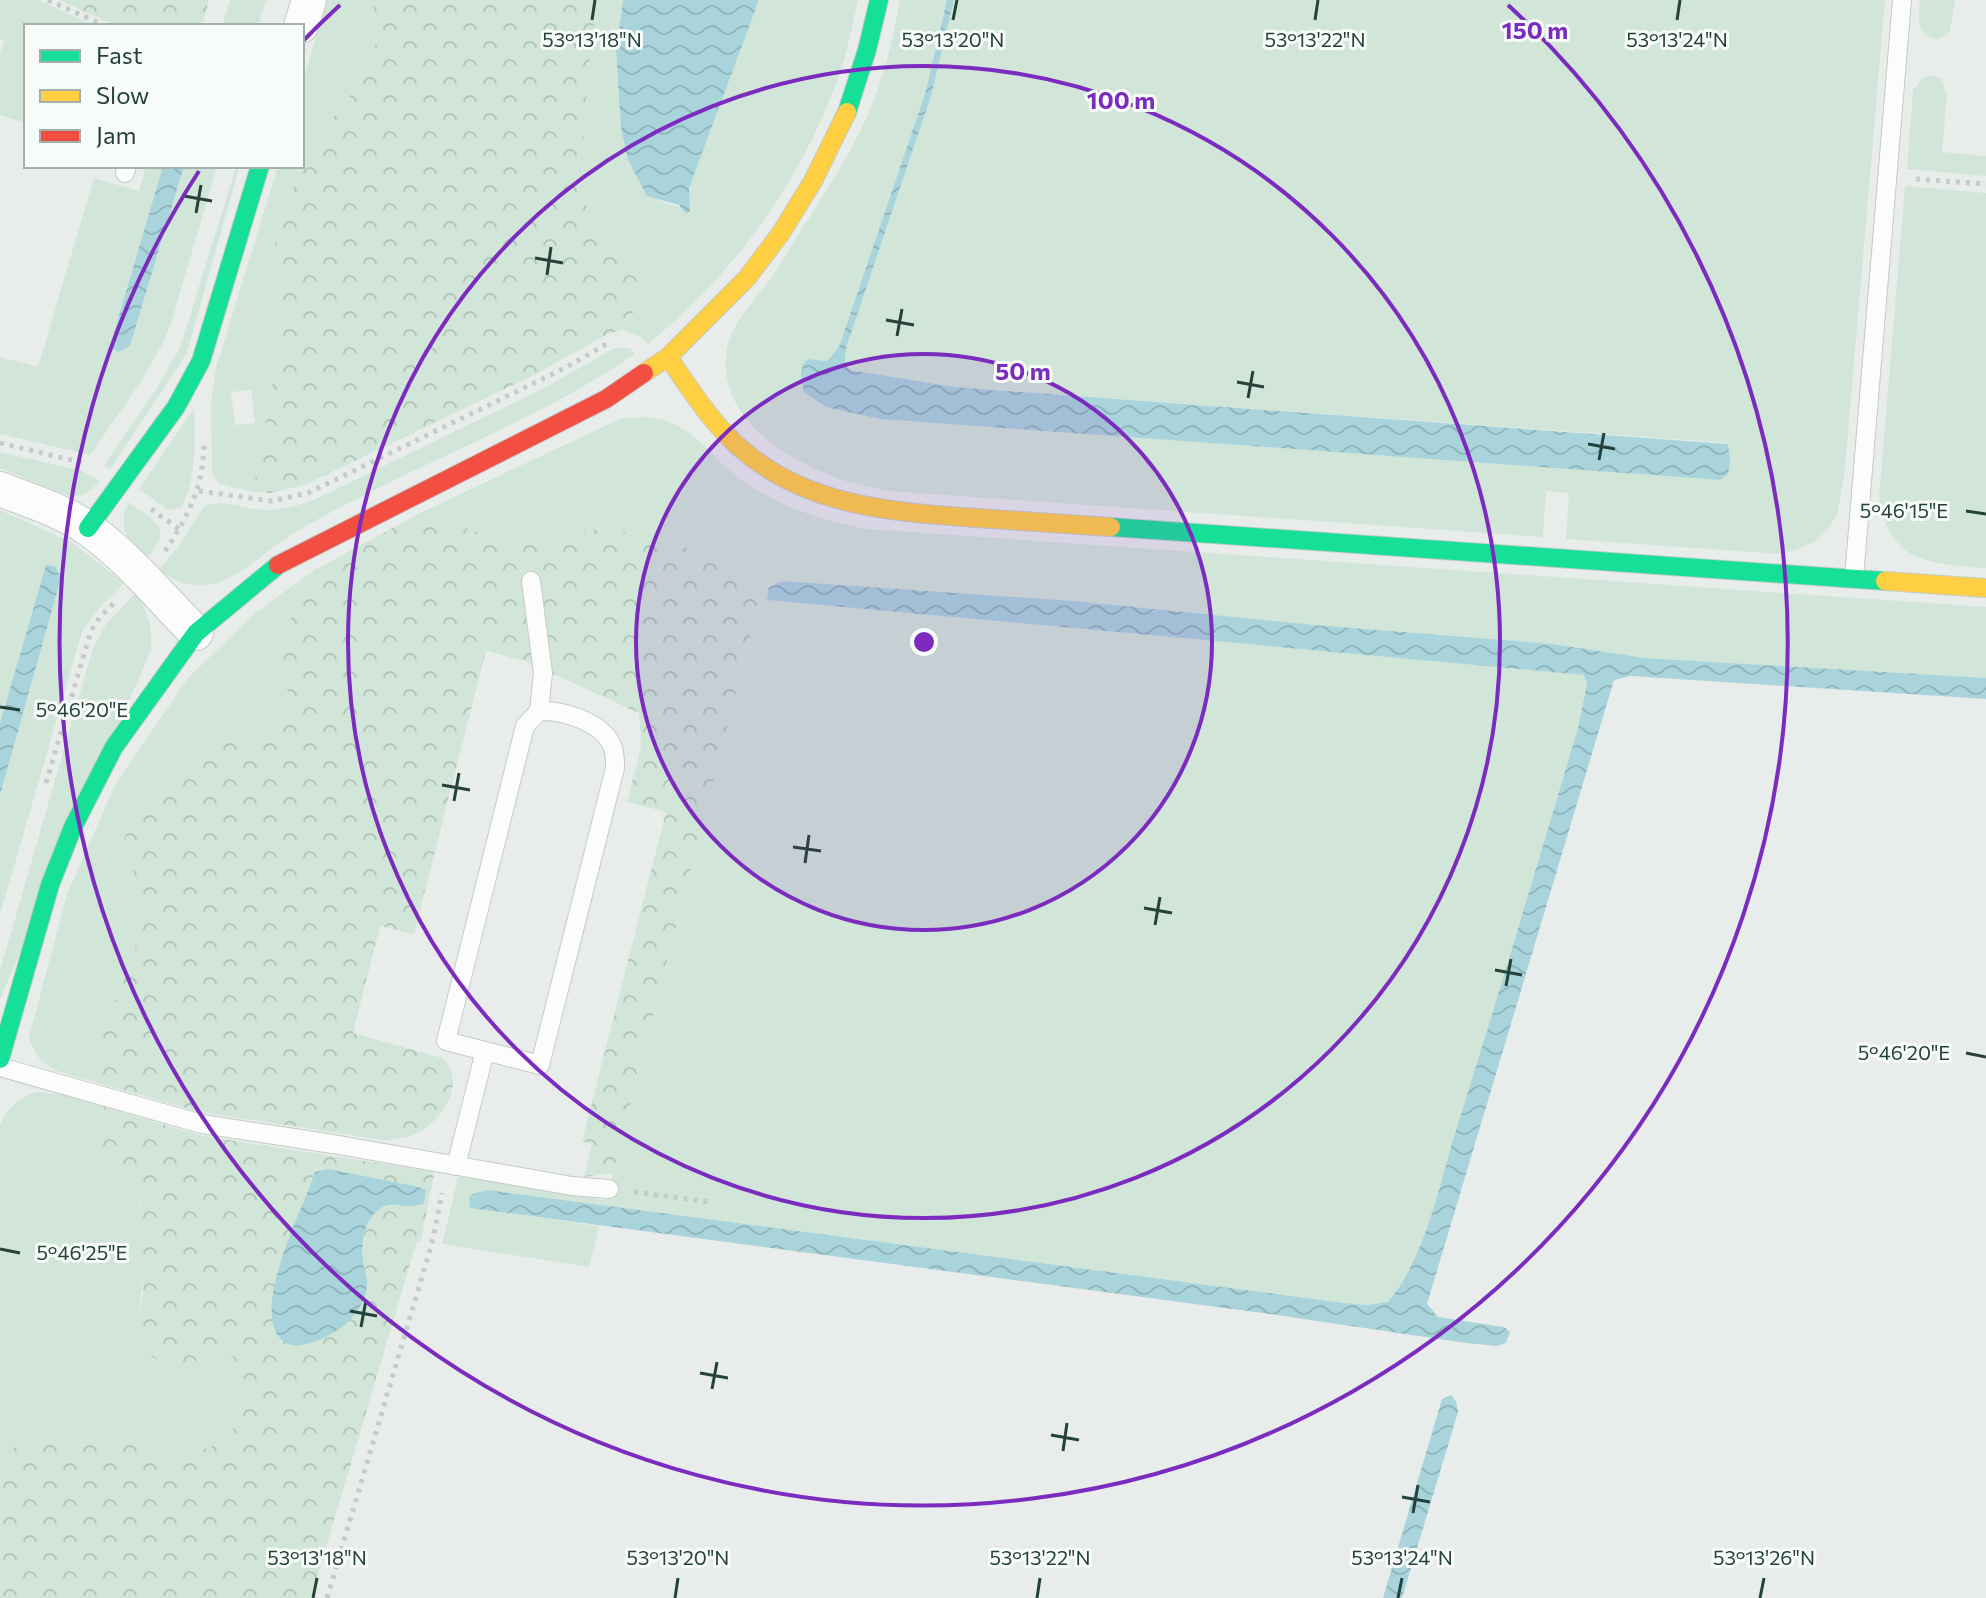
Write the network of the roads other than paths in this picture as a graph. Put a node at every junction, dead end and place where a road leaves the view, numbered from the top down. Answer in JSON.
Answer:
{"nodes":[{"id":1,"x":309,"y":0,"type":"edge"},
{"id":2,"x":879,"y":0,"type":"edge"},
{"id":3,"x":1902,"y":0,"type":"edge"},
{"id":4,"x":302,"y":24,"type":"edge"},
{"id":5,"x":259,"y":168,"type":"edge"},
{"id":6,"x":661,"y":362,"type":"junction"},
{"id":7,"x":0,"y":489,"type":"edge"},
{"id":8,"x":88,"y":528,"type":"junction"},
{"id":9,"x":1854,"y":578,"type":"junction"},
{"id":10,"x":531,"y":581,"type":"dead end"},
{"id":11,"x":1986,"y":588,"type":"edge"},
{"id":12,"x":196,"y":633,"type":"junction"},
{"id":13,"x":539,"y":711,"type":"junction"},
{"id":14,"x":485,"y":1051,"type":"junction"},
{"id":15,"x":0,"y":1059,"type":"edge"},
{"id":16,"x":0,"y":1067,"type":"edge"},
{"id":17,"x":452,"y":1165,"type":"junction"},
{"id":18,"x":609,"y":1189,"type":"road end"}],
"edges":[{"from":1,"to":4,"type":"street"},
{"from":2,"to":6,"type":"street"},
{"from":3,"to":9,"type":"lane"},
{"from":5,"to":8,"type":"street"},
{"from":6,"to":9,"type":"street"},
{"from":6,"to":12,"type":"street"},
{"from":7,"to":8,"type":"street"},
{"from":8,"to":12,"type":"street"},
{"from":9,"to":11,"type":"street"},
{"from":10,"to":13,"type":"lane"},
{"from":12,"to":15,"type":"street"},
{"from":13,"to":14,"type":"lane"},
{"from":13,"to":14,"type":"lane"},
{"from":14,"to":17,"type":"lane"},
{"from":16,"to":17,"type":"lane"},
{"from":17,"to":18,"type":"lane"}]}
